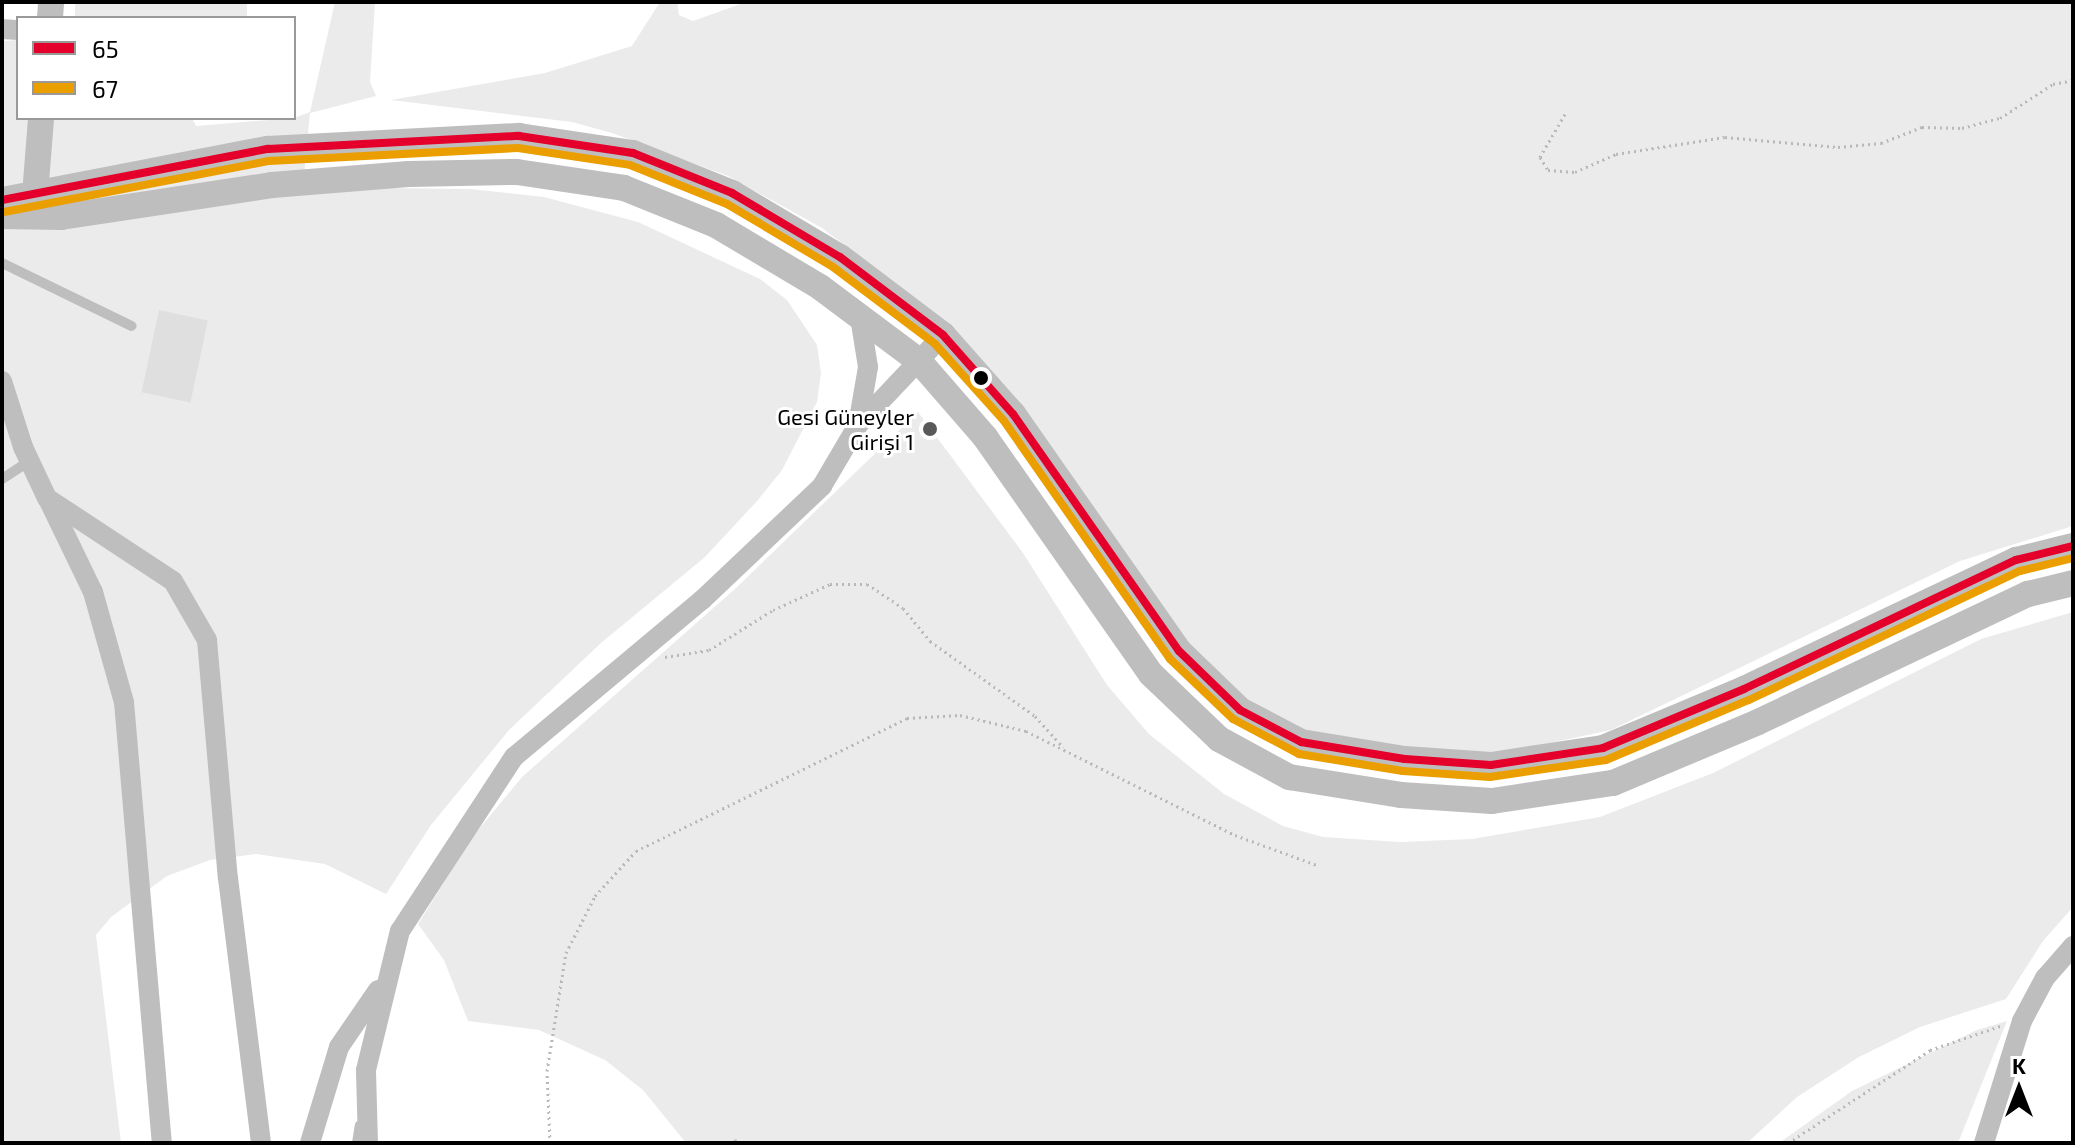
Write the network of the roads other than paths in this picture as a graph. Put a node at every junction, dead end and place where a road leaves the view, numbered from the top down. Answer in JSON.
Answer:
{"nodes":[{"id":1,"x":41,"y":120,"type":"edge"},
{"id":2,"x":35,"y":195,"type":"junction"},
{"id":3,"x":2,"y":200,"type":"edge"},
{"id":4,"x":2,"y":216,"type":"edge"},
{"id":5,"x":2,"y":263,"type":"edge"},
{"id":6,"x":860,"y":317,"type":"junction"},
{"id":7,"x":132,"y":326,"type":"dead end"},
{"id":8,"x":943,"y":335,"type":"junction"},
{"id":9,"x":919,"y":361,"type":"junction"},
{"id":10,"x":2,"y":381,"type":"edge"},
{"id":11,"x":858,"y":425,"type":"junction"},
{"id":12,"x":30,"y":461,"type":"junction"},
{"id":13,"x":2,"y":479,"type":"edge"},
{"id":14,"x":47,"y":498,"type":"junction"},
{"id":15,"x":2073,"y":546,"type":"edge"},
{"id":16,"x":2073,"y":583,"type":"edge"},
{"id":17,"x":2073,"y":946,"type":"edge"},
{"id":18,"x":391,"y":970,"type":"junction"},
{"id":19,"x":363,"y":1115,"type":"junction"},
{"id":20,"x":162,"y":1143,"type":"edge"},
{"id":21,"x":261,"y":1143,"type":"edge"},
{"id":22,"x":310,"y":1143,"type":"edge"},
{"id":23,"x":357,"y":1143,"type":"edge"},
{"id":24,"x":368,"y":1143,"type":"edge"},
{"id":25,"x":1984,"y":1143,"type":"edge"}],
"edges":[{"from":1,"to":2,"type":"street"},
{"from":2,"to":3,"type":"street"},
{"from":2,"to":8,"type":"street"},
{"from":4,"to":6,"type":"street"},
{"from":5,"to":7,"type":"lane"},
{"from":6,"to":9,"type":"street"},
{"from":6,"to":11,"type":"street"},
{"from":8,"to":9,"type":"street"},
{"from":8,"to":15,"type":"street"},
{"from":9,"to":11,"type":"street"},
{"from":9,"to":16,"type":"street"},
{"from":10,"to":12,"type":"street"},
{"from":11,"to":18,"type":"street"},
{"from":12,"to":13,"type":"lane"},
{"from":12,"to":14,"type":"street"},
{"from":14,"to":20,"type":"street"},
{"from":14,"to":21,"type":"street"},
{"from":17,"to":25,"type":"street"},
{"from":18,"to":19,"type":"street"},
{"from":18,"to":22,"type":"street"},
{"from":19,"to":23,"type":"lane"},
{"from":19,"to":24,"type":"street"}]}
